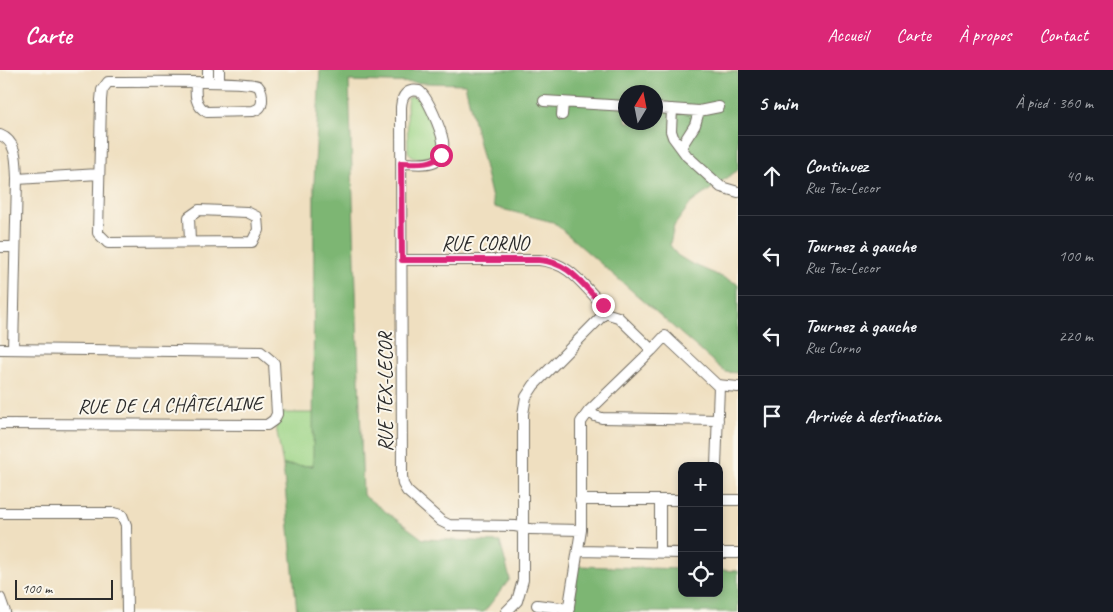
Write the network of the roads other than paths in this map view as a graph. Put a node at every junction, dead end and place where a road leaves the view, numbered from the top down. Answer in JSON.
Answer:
{"nodes":[{"id":1,"x":208,"y":70,"type":"edge"},
{"id":2,"x":219,"y":70,"type":"edge"},
{"id":3,"x":208,"y":82,"type":"junction"},
{"id":4,"x":219,"y":82,"type":"junction"},
{"id":5,"x":196,"y":83,"type":"junction"},
{"id":6,"x":544,"y":101,"type":"dead end"},
{"id":7,"x":563,"y":102,"type":"junction"},
{"id":8,"x":618,"y":105,"type":"edge"},
{"id":9,"x":719,"y":107,"type":"dead end"},
{"id":10,"x":663,"y":108,"type":"edge"},
{"id":11,"x":672,"y":108,"type":"junction"},
{"id":12,"x":699,"y":111,"type":"junction"},
{"id":13,"x":562,"y":115,"type":"dead end"},
{"id":14,"x":0,"y":135,"type":"edge"},
{"id":15,"x":681,"y":147,"type":"junction"},
{"id":16,"x":401,"y":163,"type":"junction"},
{"id":17,"x":99,"y":174,"type":"junction"},
{"id":18,"x":17,"y":180,"type":"junction"},
{"id":19,"x":738,"y":192,"type":"edge"},
{"id":20,"x":190,"y":242,"type":"junction"},
{"id":21,"x":0,"y":247,"type":"edge"},
{"id":22,"x":15,"y":247,"type":"junction"},
{"id":23,"x":402,"y":260,"type":"junction"},
{"id":24,"x":606,"y":312,"type":"junction"},
{"id":25,"x":0,"y":349,"type":"edge"},
{"id":26,"x":13,"y":349,"type":"junction"},
{"id":27,"x":652,"y":350,"type":"junction"},
{"id":28,"x":719,"y":386,"type":"junction"},
{"id":29,"x":738,"y":387,"type":"edge"},
{"id":30,"x":589,"y":411,"type":"junction"},
{"id":31,"x":718,"y":420,"type":"junction"},
{"id":32,"x":0,"y":424,"type":"edge"},
{"id":33,"x":716,"y":462,"type":"edge"},
{"id":34,"x":580,"y":500,"type":"junction"},
{"id":35,"x":660,"y":500,"type":"junction"},
{"id":36,"x":678,"y":500,"type":"edge"},
{"id":37,"x":723,"y":500,"type":"edge"},
{"id":38,"x":738,"y":500,"type":"edge"},
{"id":39,"x":0,"y":513,"type":"edge"},
{"id":40,"x":524,"y":528,"type":"junction"},
{"id":41,"x":581,"y":530,"type":"junction"},
{"id":42,"x":578,"y":551,"type":"junction"},
{"id":43,"x":660,"y":552,"type":"junction"},
{"id":44,"x":678,"y":553,"type":"edge"},
{"id":45,"x":723,"y":553,"type":"edge"},
{"id":46,"x":738,"y":553,"type":"edge"},
{"id":47,"x":0,"y":598,"type":"edge"},
{"id":48,"x":537,"y":605,"type":"dead end"},
{"id":49,"x":568,"y":610,"type":"edge"},
{"id":50,"x":5,"y":612,"type":"edge"},
{"id":51,"x":127,"y":612,"type":"edge"},
{"id":52,"x":506,"y":612,"type":"edge"}],
"edges":[{"from":1,"to":3,"type":"street"},
{"from":2,"to":4,"type":"street"},
{"from":3,"to":4,"type":"street"},
{"from":3,"to":5,"type":"street"},
{"from":4,"to":5,"type":"street"},
{"from":5,"to":17,"type":"street"},
{"from":6,"to":7,"type":"street"},
{"from":7,"to":8,"type":"street"},
{"from":7,"to":13,"type":"street"},
{"from":9,"to":12,"type":"street"},
{"from":10,"to":11,"type":"street"},
{"from":11,"to":12,"type":"street"},
{"from":11,"to":15,"type":"street"},
{"from":12,"to":15,"type":"street"},
{"from":14,"to":18,"type":"street"},
{"from":15,"to":19,"type":"street"},
{"from":16,"to":16,"type":"street","name":"RUE TEX-LECOR"},
{"from":16,"to":23,"type":"street","name":"RUE TEX-LECOR"},
{"from":17,"to":18,"type":"street"},
{"from":17,"to":20,"type":"street"},
{"from":18,"to":22,"type":"street"},
{"from":20,"to":20,"type":"street"},
{"from":21,"to":22,"type":"street"},
{"from":22,"to":26,"type":"street"},
{"from":23,"to":24,"type":"street","name":"RUE CORNO"},
{"from":23,"to":40,"type":"street","name":"RUE TEX-LECOR"},
{"from":24,"to":27,"type":"street","name":"RUE CORNO"},
{"from":24,"to":40,"type":"street"},
{"from":25,"to":26,"type":"street","name":"RUE DE LA CHÂTELAINE"},
{"from":26,"to":32,"type":"street","name":"RUE DE LA CHÂTELAINE"},
{"from":27,"to":28,"type":"street"},
{"from":27,"to":30,"type":"street"},
{"from":28,"to":29,"type":"street"},
{"from":28,"to":31,"type":"street"},
{"from":30,"to":31,"type":"street"},
{"from":30,"to":34,"type":"street"},
{"from":31,"to":33,"type":"street"},
{"from":34,"to":35,"type":"street"},
{"from":34,"to":41,"type":"street"},
{"from":35,"to":36,"type":"street"},
{"from":35,"to":43,"type":"street"},
{"from":37,"to":38,"type":"street"},
{"from":39,"to":51,"type":"street"},
{"from":40,"to":41,"type":"street","name":"RUE TEX-LECOR"},
{"from":40,"to":52,"type":"street"},
{"from":41,"to":42,"type":"street"},
{"from":42,"to":43,"type":"street"},
{"from":42,"to":49,"type":"street"},
{"from":43,"to":44,"type":"street"},
{"from":45,"to":46,"type":"street"},
{"from":47,"to":50,"type":"street"},
{"from":48,"to":49,"type":"street"}]}
